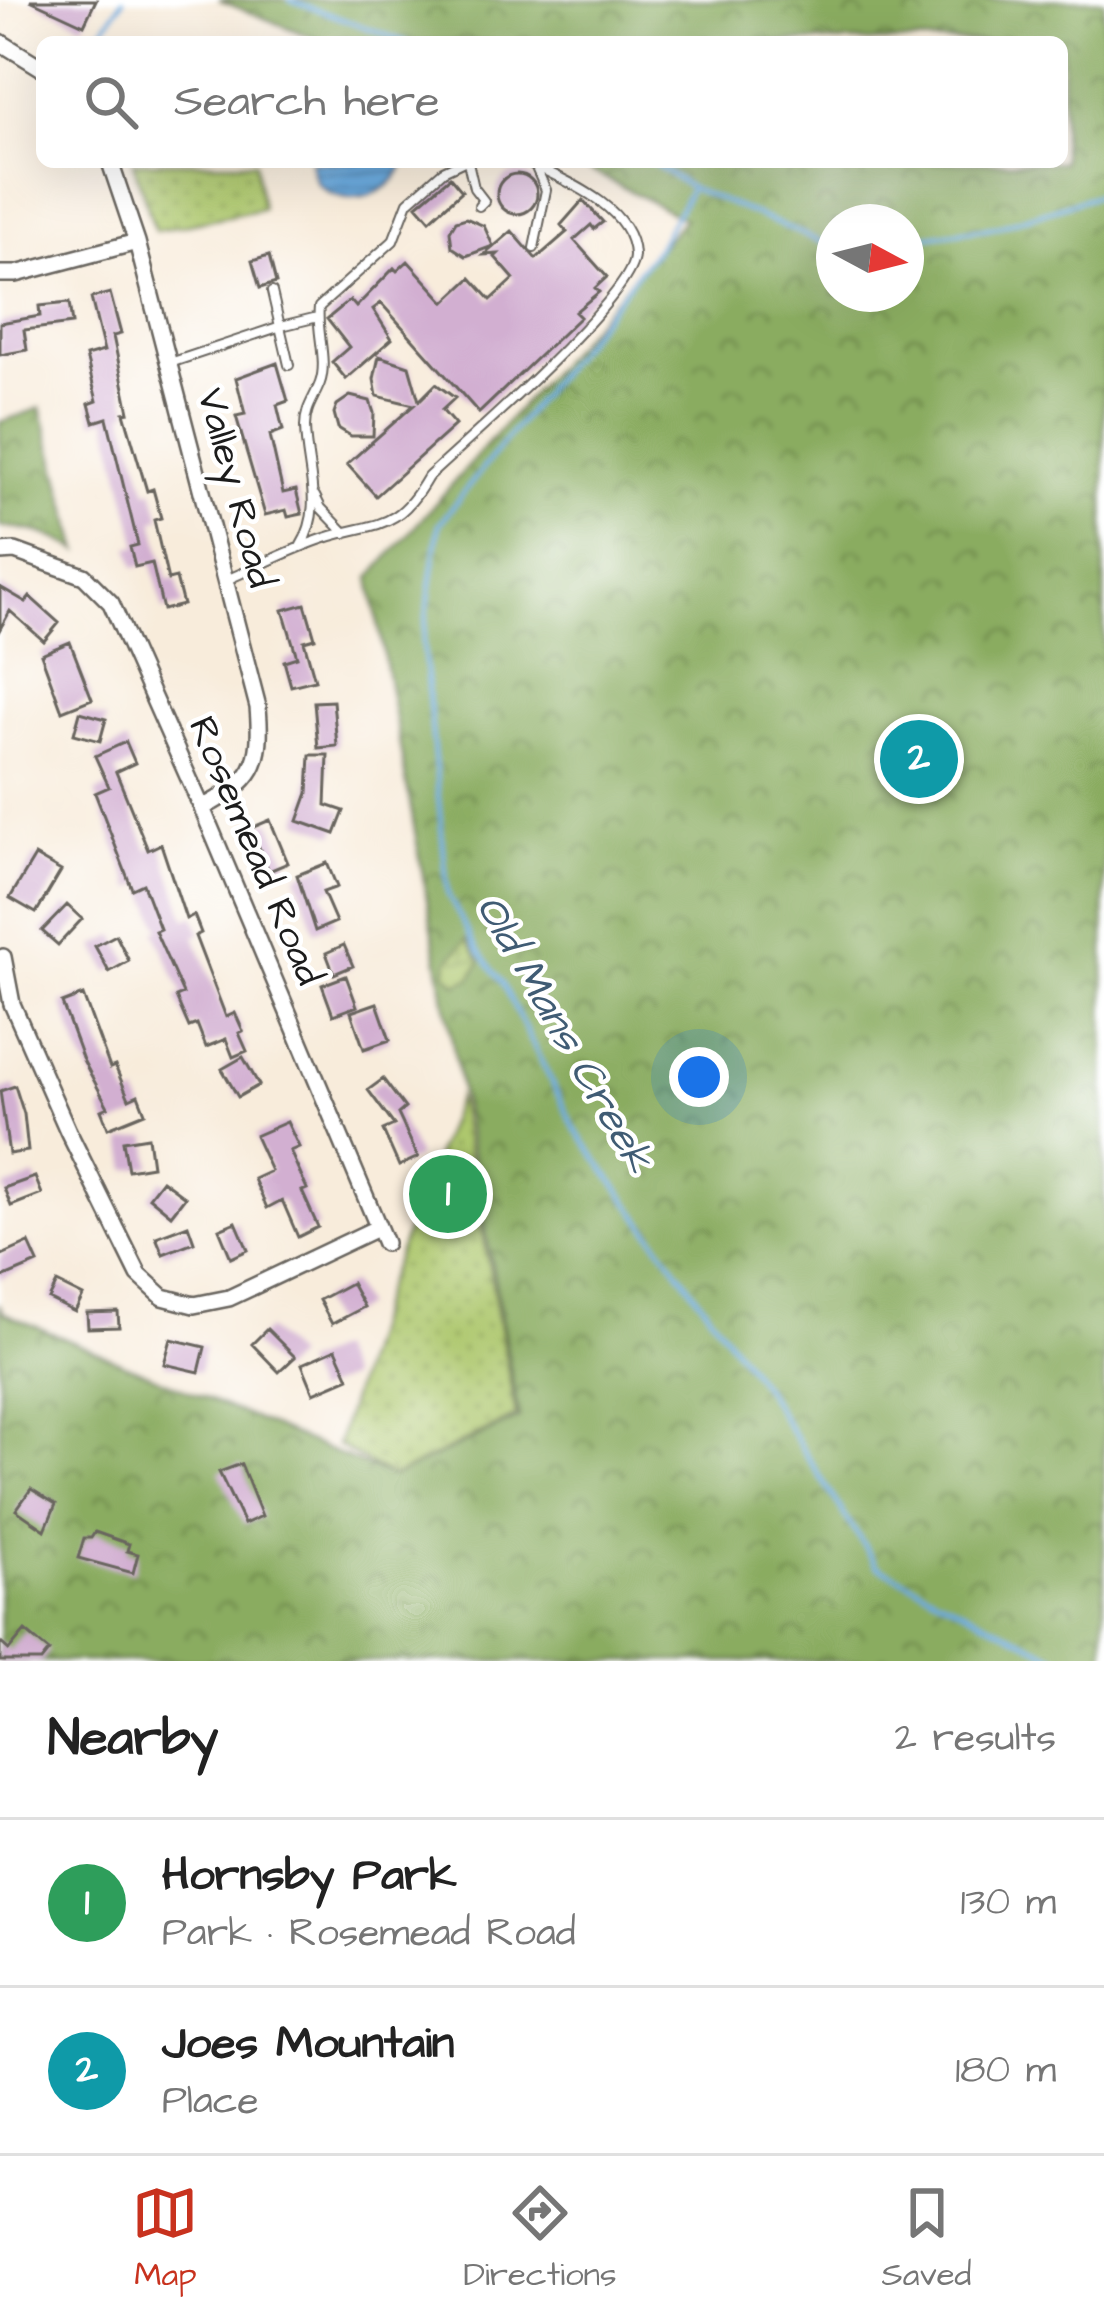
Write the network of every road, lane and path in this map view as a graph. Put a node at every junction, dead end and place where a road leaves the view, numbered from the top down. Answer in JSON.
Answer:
{"nodes":[{"id":1,"x":0,"y":43,"type":"edge"},
{"id":2,"x":36,"y":64,"type":"edge"},
{"id":3,"x":112,"y":168,"type":"edge"},
{"id":4,"x":450,"y":168,"type":"edge"},
{"id":5,"x":467,"y":168,"type":"edge"},
{"id":6,"x":533,"y":168,"type":"edge"},
{"id":7,"x":540,"y":168,"type":"edge"},
{"id":8,"x":479,"y":206,"type":"dead end"},
{"id":9,"x":137,"y":242,"type":"junction"},
{"id":10,"x":534,"y":248,"type":"dead end"},
{"id":11,"x":0,"y":274,"type":"edge"},
{"id":12,"x":272,"y":292,"type":"dead end"},
{"id":13,"x":318,"y":317,"type":"junction"},
{"id":14,"x":280,"y":326,"type":"junction"},
{"id":15,"x":169,"y":364,"type":"junction"},
{"id":16,"x":289,"y":365,"type":"dead end"},
{"id":17,"x":314,"y":495,"type":"junction"},
{"id":18,"x":345,"y":533,"type":"junction"},
{"id":19,"x":299,"y":548,"type":"junction"},
{"id":20,"x":0,"y":552,"type":"edge"},
{"id":21,"x":225,"y":580,"type":"junction"},
{"id":22,"x":202,"y":808,"type":"junction"},
{"id":23,"x":4,"y":957,"type":"dead end"}],
"edges":[{"from":1,"to":2,"type":"street"},
{"from":3,"to":9,"type":"street","name":"Valley Road"},
{"from":4,"to":13,"type":"lane"},
{"from":5,"to":8,"type":"lane"},
{"from":6,"to":10,"type":"lane"},
{"from":7,"to":18,"type":"lane"},
{"from":9,"to":11,"type":"street"},
{"from":9,"to":15,"type":"street","name":"Valley Road"},
{"from":12,"to":14,"type":"lane"},
{"from":13,"to":14,"type":"lane"},
{"from":13,"to":17,"type":"lane"},
{"from":14,"to":15,"type":"lane"},
{"from":14,"to":16,"type":"lane"},
{"from":15,"to":21,"type":"street","name":"Valley Road"},
{"from":17,"to":18,"type":"lane"},
{"from":17,"to":19,"type":"lane"},
{"from":18,"to":19,"type":"lane"},
{"from":19,"to":21,"type":"lane"},
{"from":20,"to":22,"type":"street","name":"Rosemead Road"},
{"from":21,"to":22,"type":"street","name":"Valley Road"},
{"from":22,"to":23,"type":"street","name":"Rosemead Road"}]}
